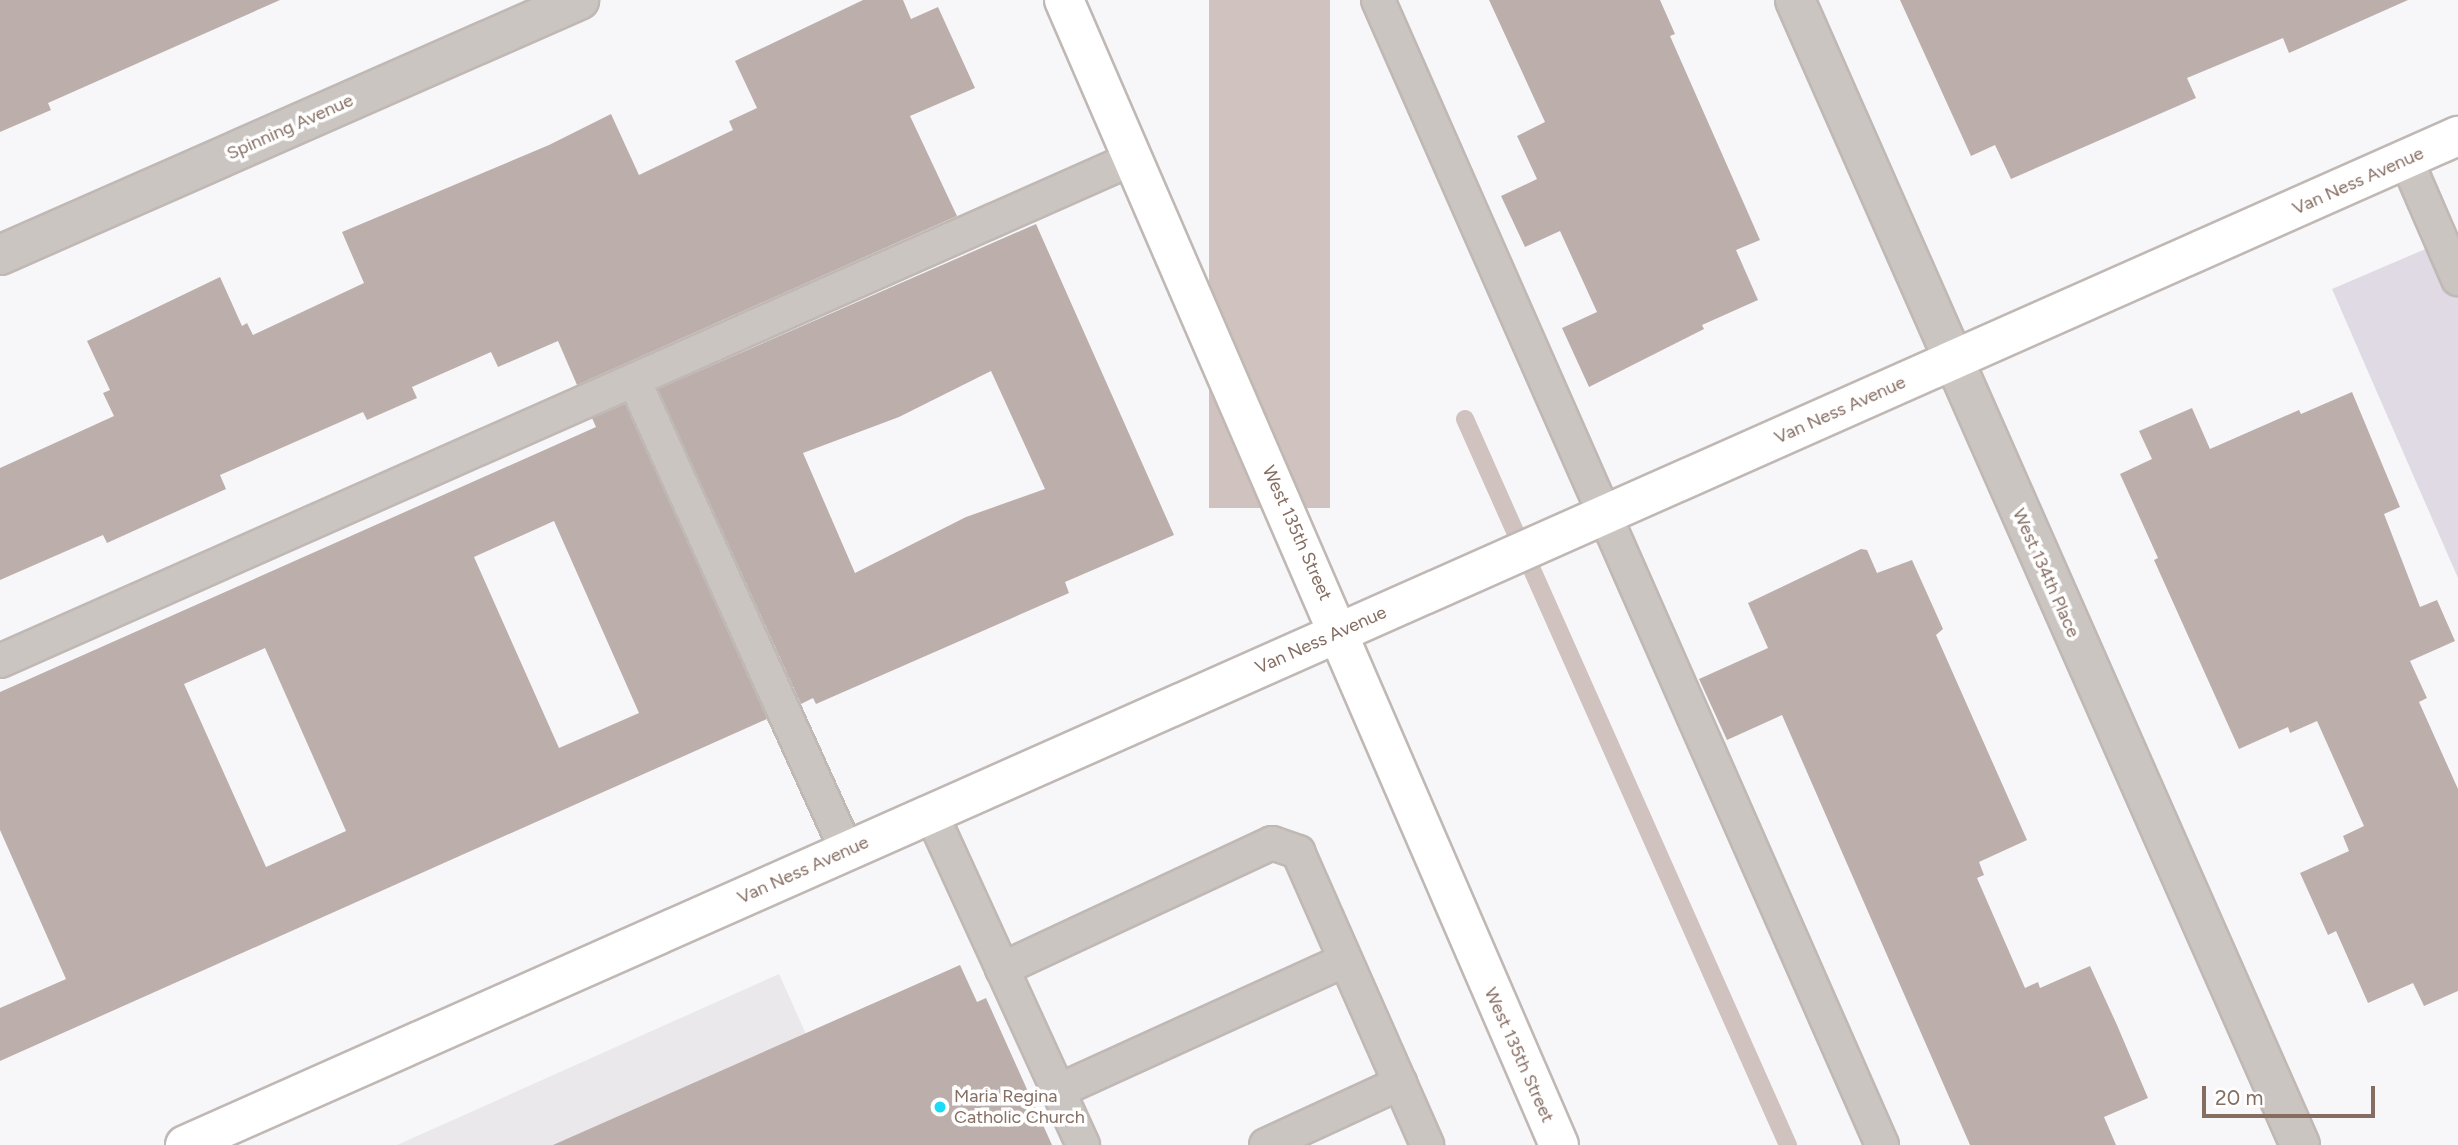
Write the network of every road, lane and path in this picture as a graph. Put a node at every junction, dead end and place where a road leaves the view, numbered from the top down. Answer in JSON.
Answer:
{"nodes":[{"id":1,"x":579,"y":0,"type":"edge"},
{"id":2,"x":1064,"y":0,"type":"edge"},
{"id":3,"x":1378,"y":0,"type":"edge"},
{"id":4,"x":1796,"y":0,"type":"edge"},
{"id":5,"x":2458,"y":136,"type":"edge"},
{"id":6,"x":1134,"y":158,"type":"junction"},
{"id":7,"x":2406,"y":159,"type":"junction"},
{"id":8,"x":0,"y":255,"type":"edge"},
{"id":9,"x":2458,"y":279,"type":"edge"},
{"id":10,"x":1952,"y":361,"type":"junction"},
{"id":11,"x":634,"y":380,"type":"junction"},
{"id":12,"x":1605,"y":514,"type":"junction"},
{"id":13,"x":1340,"y":632,"type":"junction"},
{"id":14,"x":0,"y":661,"type":"edge"},
{"id":15,"x":931,"y":813,"type":"junction"},
{"id":16,"x":847,"y":851,"type":"junction"},
{"id":17,"x":1345,"y":960,"type":"junction"},
{"id":18,"x":1002,"y":969,"type":"junction"},
{"id":19,"x":1400,"y":1083,"type":"junction"},
{"id":20,"x":1058,"y":1091,"type":"junction"},
{"id":21,"x":185,"y":1145,"type":"edge"},
{"id":22,"x":1083,"y":1145,"type":"edge"},
{"id":23,"x":1266,"y":1145,"type":"edge"},
{"id":24,"x":1427,"y":1145,"type":"edge"},
{"id":25,"x":1559,"y":1145,"type":"edge"},
{"id":26,"x":1882,"y":1145,"type":"edge"},
{"id":27,"x":2300,"y":1145,"type":"edge"}],
"edges":[{"from":1,"to":8,"type":"street","name":"Spinning Avenue"},
{"from":2,"to":6,"type":"main road","name":"West 135th Street"},
{"from":3,"to":12,"type":"lane"},
{"from":4,"to":10,"type":"street","name":"West 134th Place"},
{"from":5,"to":7,"type":"main road","name":"Van Ness Avenue"},
{"from":6,"to":11,"type":"lane"},
{"from":6,"to":13,"type":"main road","name":"West 135th Street"},
{"from":7,"to":9,"type":"lane"},
{"from":7,"to":10,"type":"main road","name":"Van Ness Avenue"},
{"from":10,"to":12,"type":"main road","name":"Van Ness Avenue"},
{"from":10,"to":27,"type":"street","name":"West 134th Place"},
{"from":11,"to":14,"type":"lane"},
{"from":11,"to":16,"type":"lane"},
{"from":12,"to":13,"type":"main road","name":"Van Ness Avenue"},
{"from":12,"to":26,"type":"lane"},
{"from":13,"to":15,"type":"main road","name":"Van Ness Avenue"},
{"from":13,"to":25,"type":"main road","name":"West 135th Street"},
{"from":15,"to":16,"type":"main road","name":"Van Ness Avenue"},
{"from":15,"to":18,"type":"lane"},
{"from":16,"to":21,"type":"main road","name":"Van Ness Avenue"},
{"from":17,"to":18,"type":"lane"},
{"from":17,"to":19,"type":"lane"},
{"from":17,"to":20,"type":"lane"},
{"from":18,"to":20,"type":"lane"},
{"from":19,"to":23,"type":"lane"},
{"from":19,"to":24,"type":"lane"},
{"from":20,"to":22,"type":"lane"}]}
